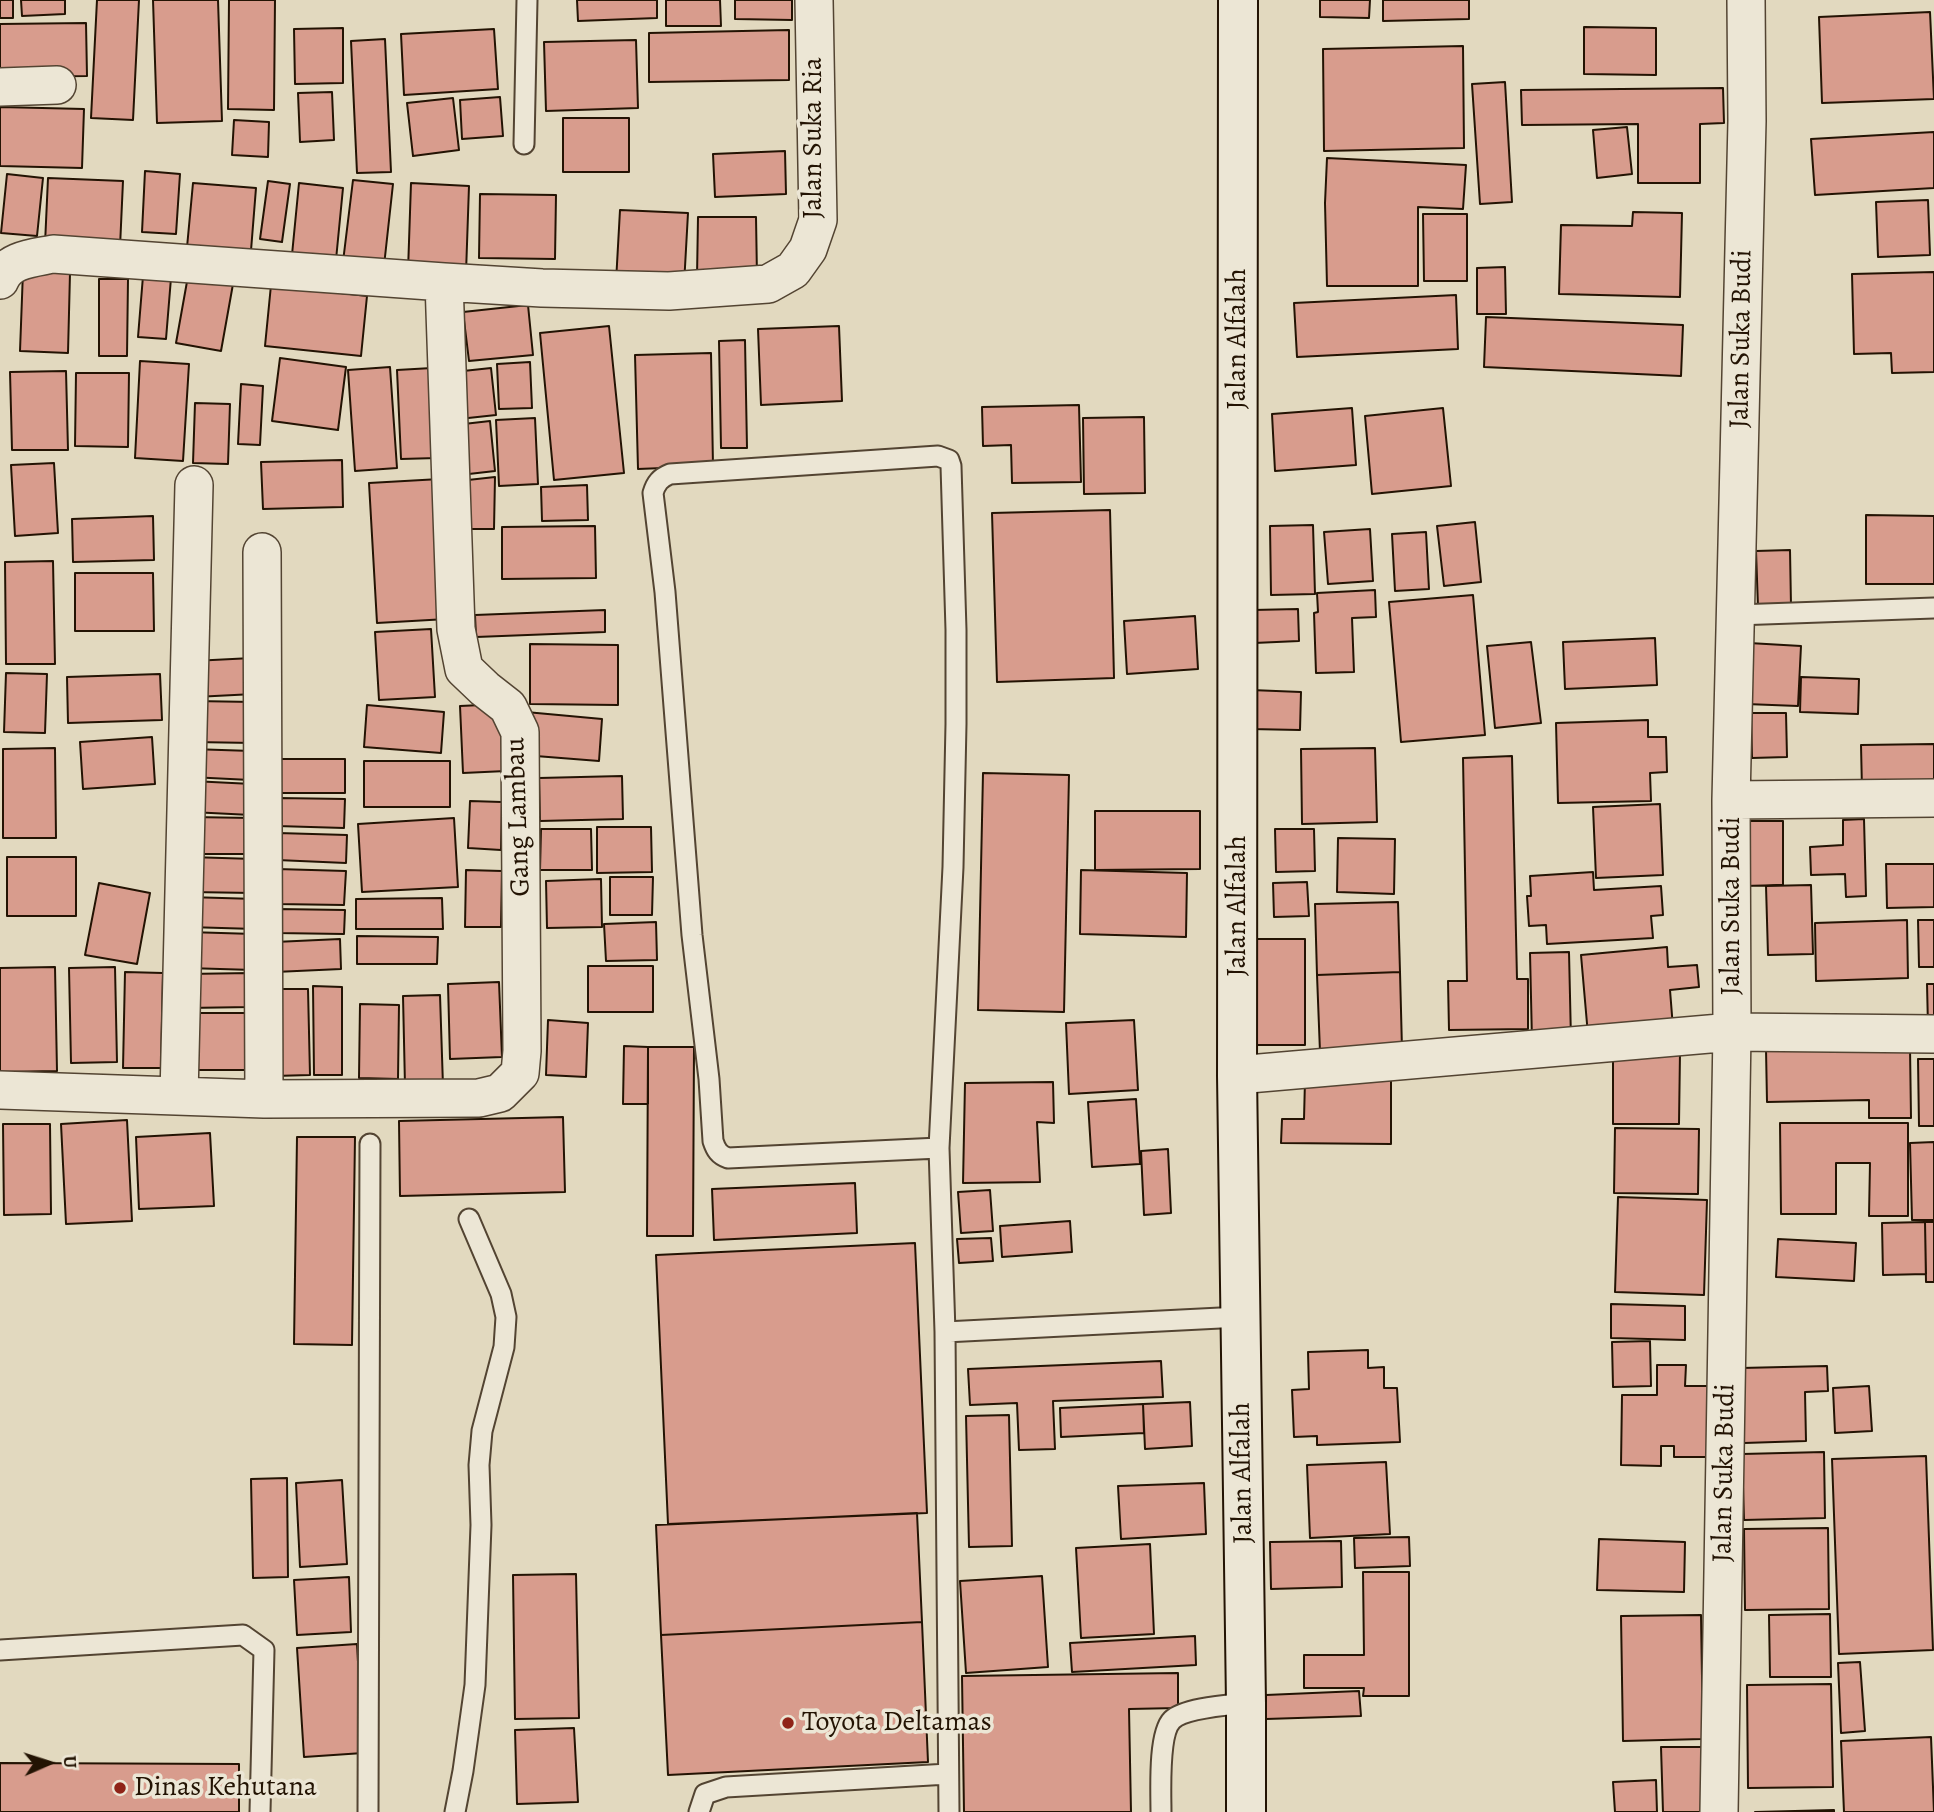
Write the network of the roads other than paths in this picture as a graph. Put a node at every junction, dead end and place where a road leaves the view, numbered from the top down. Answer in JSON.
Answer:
{"nodes":[{"id":1,"x":527,"y":0,"type":"edge"},
{"id":2,"x":814,"y":0,"type":"edge"},
{"id":3,"x":1238,"y":0,"type":"edge"},
{"id":4,"x":1746,"y":0,"type":"edge"},
{"id":5,"x":57,"y":85,"type":"dead end"},
{"id":6,"x":0,"y":87,"type":"edge"},
{"id":7,"x":524,"y":144,"type":"dead end"},
{"id":8,"x":0,"y":280,"type":"edge"},
{"id":9,"x":444,"y":282,"type":"junction"},
{"id":10,"x":194,"y":485,"type":"dead end"},
{"id":11,"x":262,"y":552,"type":"dead end"},
{"id":12,"x":1934,"y":608,"type":"edge"},
{"id":13,"x":1736,"y":615,"type":"junction"},
{"id":14,"x":1934,"y":798,"type":"edge"},
{"id":15,"x":1731,"y":800,"type":"junction"},
{"id":16,"x":1732,"y":1032,"type":"junction"},
{"id":17,"x":1934,"y":1034,"type":"edge"},
{"id":18,"x":1237,"y":1075,"type":"junction"},
{"id":19,"x":0,"y":1090,"type":"edge"},
{"id":20,"x":179,"y":1095,"type":"junction"},
{"id":21,"x":264,"y":1099,"type":"junction"},
{"id":22,"x":370,"y":1144,"type":"dead end"},
{"id":23,"x":939,"y":1148,"type":"junction"},
{"id":24,"x":469,"y":1219,"type":"dead end"},
{"id":25,"x":1240,"y":1317,"type":"junction"},
{"id":26,"x":945,"y":1332,"type":"junction"},
{"id":27,"x":0,"y":1650,"type":"edge"},
{"id":28,"x":1246,"y":1703,"type":"junction"},
{"id":29,"x":948,"y":1774,"type":"junction"},
{"id":30,"x":260,"y":1812,"type":"edge"},
{"id":31,"x":368,"y":1812,"type":"edge"},
{"id":32,"x":455,"y":1812,"type":"edge"},
{"id":33,"x":699,"y":1812,"type":"edge"},
{"id":34,"x":949,"y":1812,"type":"edge"},
{"id":35,"x":1161,"y":1812,"type":"edge"},
{"id":36,"x":1246,"y":1812,"type":"edge"},
{"id":37,"x":1719,"y":1812,"type":"edge"}],
"edges":[{"from":1,"to":7,"type":"lane"},
{"from":2,"to":9,"type":"street","name":"Jalan Suka Ria"},
{"from":3,"to":18,"type":"street","name":"Jalan Alfalah"},
{"from":4,"to":13,"type":"street","name":"Jalan Suka Budi"},
{"from":5,"to":6,"type":"street"},
{"from":8,"to":9,"type":"street"},
{"from":9,"to":21,"type":"street","name":"Gang Lambau"},
{"from":10,"to":20,"type":"street"},
{"from":11,"to":21,"type":"street"},
{"from":12,"to":13,"type":"lane"},
{"from":13,"to":15,"type":"street","name":"Jalan Suka Budi"},
{"from":14,"to":15,"type":"street"},
{"from":15,"to":16,"type":"street","name":"Jalan Suka Budi"},
{"from":16,"to":17,"type":"street"},
{"from":16,"to":18,"type":"street"},
{"from":16,"to":37,"type":"street","name":"Jalan Suka Budi"},
{"from":18,"to":25,"type":"street","name":"Jalan Alfalah"},
{"from":19,"to":20,"type":"street","name":"Gang Lambau"},
{"from":20,"to":21,"type":"street","name":"Gang Lambau"},
{"from":22,"to":31,"type":"lane"},
{"from":23,"to":23,"type":"lane"},
{"from":23,"to":26,"type":"lane"},
{"from":24,"to":32,"type":"lane"},
{"from":25,"to":26,"type":"lane"},
{"from":25,"to":28,"type":"street","name":"Jalan Alfalah"},
{"from":26,"to":29,"type":"lane"},
{"from":27,"to":30,"type":"lane"},
{"from":28,"to":35,"type":"lane"},
{"from":28,"to":36,"type":"street","name":"Jalan Alfalah"},
{"from":29,"to":33,"type":"lane"},
{"from":29,"to":34,"type":"lane"}]}
